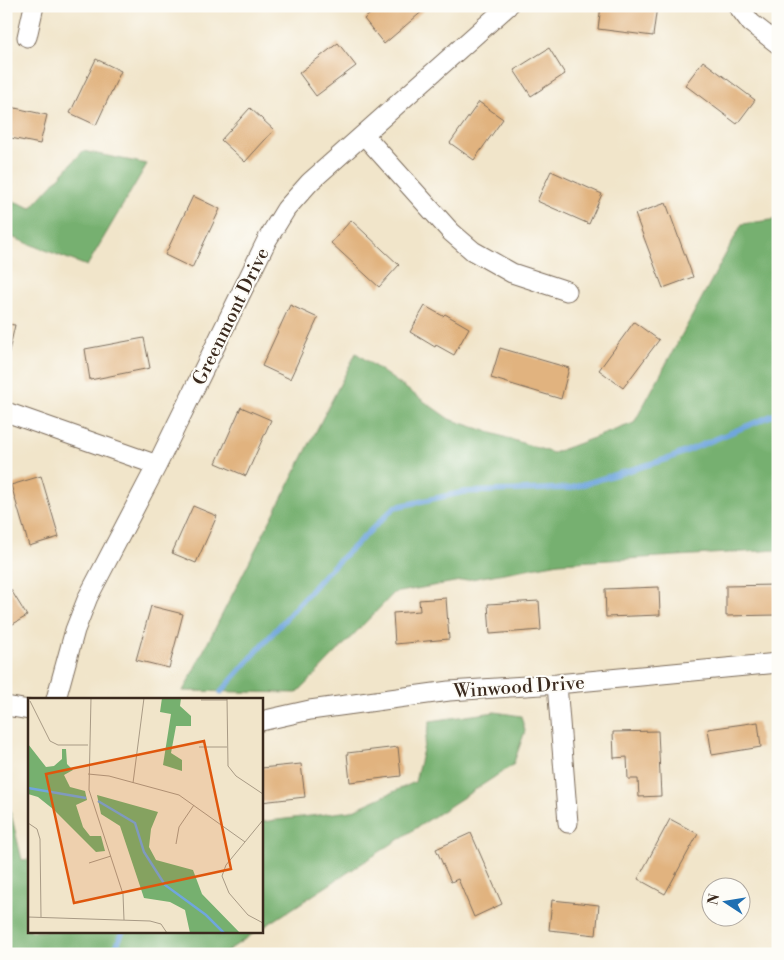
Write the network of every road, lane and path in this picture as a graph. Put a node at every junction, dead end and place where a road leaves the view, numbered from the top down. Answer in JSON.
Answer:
{"nodes":[{"id":1,"x":34,"y":6,"type":"edge"},
{"id":2,"x":508,"y":6,"type":"edge"},
{"id":3,"x":738,"y":6,"type":"edge"},
{"id":4,"x":27,"y":38,"type":"dead end"},
{"id":5,"x":778,"y":44,"type":"edge"},
{"id":6,"x":364,"y":136,"type":"junction"},
{"id":7,"x":567,"y":291,"type":"dead end"},
{"id":8,"x":6,"y":412,"type":"edge"},
{"id":9,"x":157,"y":464,"type":"junction"},
{"id":10,"x":778,"y":663,"type":"edge"},
{"id":11,"x":557,"y":684,"type":"junction"},
{"id":12,"x":56,"y":698,"type":"edge"},
{"id":13,"x":6,"y":706,"type":"edge"},
{"id":14,"x":28,"y":710,"type":"edge"},
{"id":15,"x":262,"y":721,"type":"edge"},
{"id":16,"x":568,"y":823,"type":"dead end"}],
"edges":[{"from":1,"to":4,"type":"street"},
{"from":2,"to":6,"type":"street","name":"Greenmont Drive"},
{"from":3,"to":5,"type":"street"},
{"from":6,"to":7,"type":"street"},
{"from":6,"to":9,"type":"street","name":"Greenmont Drive"},
{"from":8,"to":9,"type":"street"},
{"from":9,"to":12,"type":"street","name":"Greenmont Drive"},
{"from":10,"to":11,"type":"street","name":"Winwood Drive"},
{"from":11,"to":15,"type":"street","name":"Winwood Drive"},
{"from":11,"to":16,"type":"street"},
{"from":13,"to":14,"type":"street"}]}
